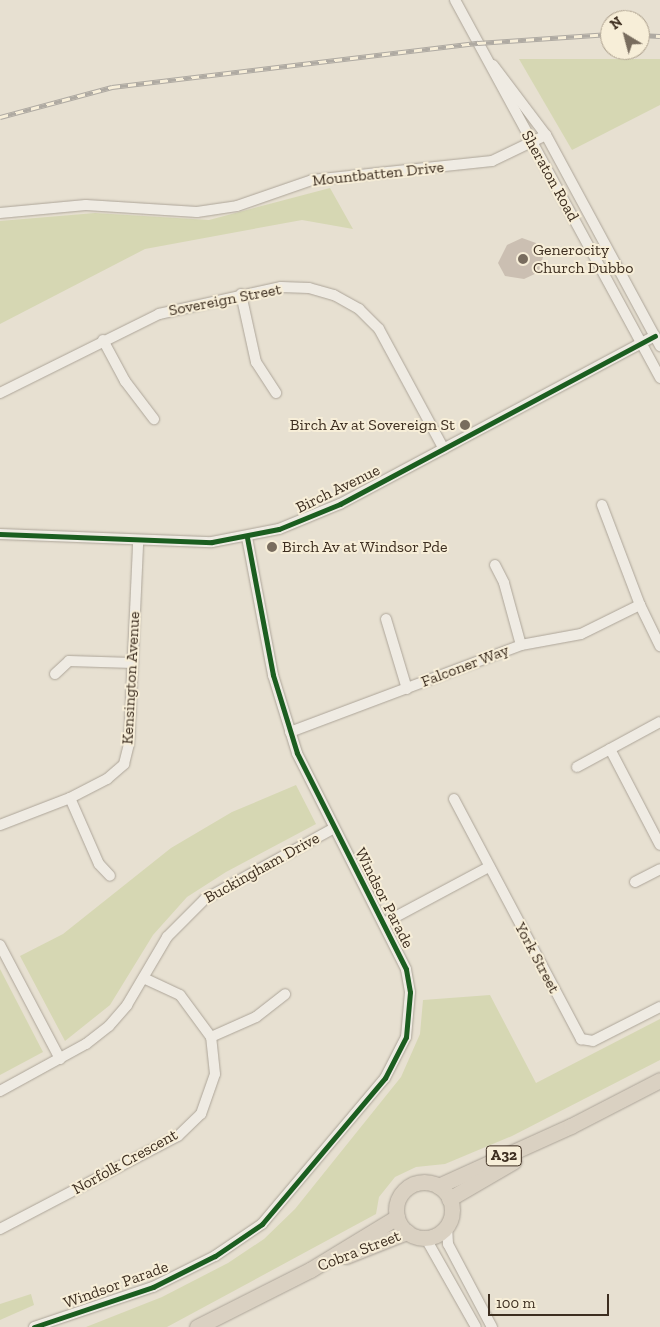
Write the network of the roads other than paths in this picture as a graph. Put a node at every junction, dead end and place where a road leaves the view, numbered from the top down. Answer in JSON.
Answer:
{"nodes":[{"id":1,"x":455,"y":0,"type":"edge"},
{"id":2,"x":483,"y":52,"type":"junction"},
{"id":3,"x":546,"y":135,"type":"junction"},
{"id":4,"x":532,"y":143,"type":"junction"},
{"id":5,"x":0,"y":213,"type":"edge"},
{"id":6,"x":240,"y":294,"type":"junction"},
{"id":7,"x":655,"y":336,"type":"junction"},
{"id":8,"x":103,"y":340,"type":"junction"},
{"id":9,"x":641,"y":343,"type":"junction"},
{"id":10,"x":660,"y":346,"type":"edge"},
{"id":11,"x":660,"y":378,"type":"edge"},
{"id":12,"x":0,"y":393,"type":"edge"},
{"id":13,"x":276,"y":393,"type":"dead end"},
{"id":14,"x":154,"y":419,"type":"dead end"},
{"id":15,"x":444,"y":449,"type":"junction"},
{"id":16,"x":602,"y":505,"type":"dead end"},
{"id":17,"x":0,"y":534,"type":"edge"},
{"id":18,"x":247,"y":537,"type":"junction"},
{"id":19,"x":138,"y":542,"type":"junction"},
{"id":20,"x":495,"y":565,"type":"dead end"},
{"id":21,"x":640,"y":605,"type":"junction"},
{"id":22,"x":386,"y":619,"type":"dead end"},
{"id":23,"x":521,"y":645,"type":"junction"},
{"id":24,"x":660,"y":646,"type":"edge"},
{"id":25,"x":134,"y":663,"type":"junction"},
{"id":26,"x":55,"y":674,"type":"dead end"},
{"id":27,"x":407,"y":689,"type":"junction"},
{"id":28,"x":660,"y":722,"type":"edge"},
{"id":29,"x":290,"y":732,"type":"junction"},
{"id":30,"x":610,"y":749,"type":"junction"},
{"id":31,"x":577,"y":767,"type":"dead end"},
{"id":32,"x":70,"y":798,"type":"junction"},
{"id":33,"x":454,"y":799,"type":"dead end"},
{"id":34,"x":0,"y":825,"type":"edge"},
{"id":35,"x":334,"y":828,"type":"junction"},
{"id":36,"x":660,"y":845,"type":"edge"},
{"id":37,"x":489,"y":867,"type":"junction"},
{"id":38,"x":660,"y":869,"type":"edge"},
{"id":39,"x":110,"y":876,"type":"dead end"},
{"id":40,"x":635,"y":882,"type":"dead end"},
{"id":41,"x":384,"y":923,"type":"junction"},
{"id":42,"x":0,"y":945,"type":"edge"},
{"id":43,"x":144,"y":978,"type":"junction"},
{"id":44,"x":285,"y":994,"type":"dead end"},
{"id":45,"x":660,"y":1007,"type":"edge"},
{"id":46,"x":211,"y":1036,"type":"junction"},
{"id":47,"x":60,"y":1059,"type":"junction"},
{"id":48,"x":660,"y":1080,"type":"edge"},
{"id":49,"x":0,"y":1091,"type":"edge"},
{"id":50,"x":571,"y":1126,"type":"junction"},
{"id":51,"x":438,"y":1186,"type":"junction"},
{"id":52,"x":450,"y":1200,"type":"junction"},
{"id":53,"x":397,"y":1217,"type":"junction"},
{"id":54,"x":447,"y":1225,"type":"junction"},
{"id":55,"x":0,"y":1229,"type":"edge"},
{"id":56,"x":407,"y":1232,"type":"junction"},
{"id":57,"x":425,"y":1237,"type":"junction"},
{"id":58,"x":310,"y":1270,"type":"junction"},
{"id":59,"x":34,"y":1327,"type":"edge"},
{"id":60,"x":197,"y":1327,"type":"edge"},
{"id":61,"x":476,"y":1327,"type":"edge"},
{"id":62,"x":492,"y":1327,"type":"edge"}],
"edges":[{"from":1,"to":2,"type":"street","name":"Sheraton Road"},
{"from":2,"to":3,"type":"street","name":"Sheraton Road"},
{"from":2,"to":4,"type":"street","name":"Sheraton Road"},
{"from":3,"to":4,"type":"street","name":"Mountbatten Drive"},
{"from":3,"to":7,"type":"street","name":"Sheraton Road"},
{"from":4,"to":5,"type":"street","name":"Mountbatten Drive"},
{"from":4,"to":9,"type":"street","name":"Sheraton Road"},
{"from":6,"to":8,"type":"street","name":"Sovereign Street"},
{"from":6,"to":13,"type":"street"},
{"from":6,"to":15,"type":"street","name":"Sovereign Street"},
{"from":7,"to":9,"type":"street","name":"Birch Avenue"},
{"from":7,"to":10,"type":"street","name":"Sheraton Road"},
{"from":8,"to":12,"type":"street","name":"Sovereign Street"},
{"from":8,"to":14,"type":"street"},
{"from":9,"to":11,"type":"street","name":"Sheraton Road"},
{"from":9,"to":15,"type":"street","name":"Birch Avenue"},
{"from":15,"to":18,"type":"street","name":"Birch Avenue"},
{"from":16,"to":21,"type":"street"},
{"from":17,"to":19,"type":"street","name":"Birch Avenue"},
{"from":18,"to":19,"type":"street","name":"Birch Avenue"},
{"from":18,"to":29,"type":"street","name":"Windsor Parade"},
{"from":19,"to":25,"type":"street","name":"Kensington Avenue"},
{"from":20,"to":23,"type":"street"},
{"from":21,"to":23,"type":"street","name":"Falconer Way"},
{"from":21,"to":24,"type":"street"},
{"from":22,"to":27,"type":"street"},
{"from":23,"to":27,"type":"street","name":"Falconer Way"},
{"from":25,"to":26,"type":"street"},
{"from":25,"to":32,"type":"street","name":"Kensington Avenue"},
{"from":27,"to":29,"type":"street","name":"Falconer Way"},
{"from":28,"to":30,"type":"street"},
{"from":29,"to":35,"type":"street","name":"Windsor Parade"},
{"from":30,"to":31,"type":"street"},
{"from":30,"to":36,"type":"street"},
{"from":32,"to":34,"type":"street","name":"Kensington Avenue"},
{"from":32,"to":39,"type":"street"},
{"from":33,"to":37,"type":"street","name":"York Street"},
{"from":35,"to":41,"type":"street","name":"Windsor Parade"},
{"from":35,"to":43,"type":"street","name":"Buckingham Drive"},
{"from":37,"to":41,"type":"street"},
{"from":37,"to":45,"type":"street","name":"York Street"},
{"from":38,"to":40,"type":"street"},
{"from":41,"to":59,"type":"street","name":"Windsor Parade"},
{"from":42,"to":47,"type":"street"},
{"from":43,"to":46,"type":"street","name":"Norfolk Crescent"},
{"from":43,"to":47,"type":"street","name":"Buckingham Drive"},
{"from":44,"to":46,"type":"street"},
{"from":46,"to":55,"type":"street","name":"Norfolk Crescent"},
{"from":47,"to":49,"type":"street","name":"Buckingham Drive"},
{"from":48,"to":50,"type":"highway","number":"A32"},
{"from":50,"to":51,"type":"highway","number":"A32"},
{"from":50,"to":52,"type":"highway","number":"A32"},
{"from":51,"to":52,"type":"highway"},
{"from":51,"to":53,"type":"highway","number":"A32"},
{"from":52,"to":54,"type":"highway"},
{"from":53,"to":56,"type":"highway"},
{"from":53,"to":58,"type":"highway","name":"Cobra Street"},
{"from":54,"to":57,"type":"highway"},
{"from":54,"to":62,"type":"street"},
{"from":56,"to":57,"type":"highway"},
{"from":56,"to":58,"type":"highway","name":"Cobra Street"},
{"from":57,"to":61,"type":"street"},
{"from":58,"to":60,"type":"highway","name":"Cobra Street"}]}
